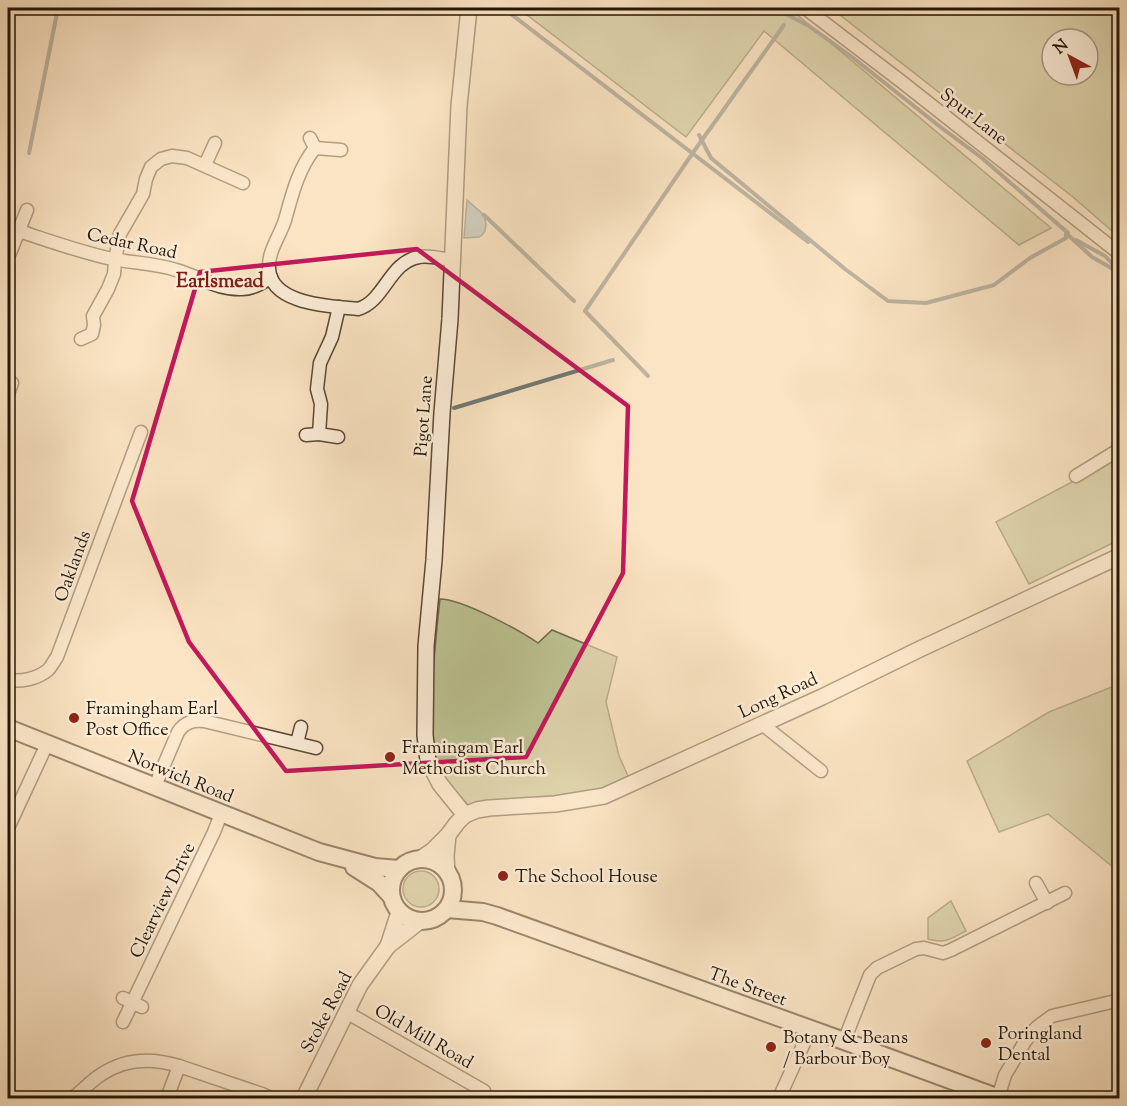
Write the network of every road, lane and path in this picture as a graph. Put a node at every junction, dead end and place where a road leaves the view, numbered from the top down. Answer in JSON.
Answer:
{"nodes":[{"id":1,"x":469,"y":8,"type":"edge"},
{"id":2,"x":805,"y":8,"type":"edge"},
{"id":3,"x":215,"y":143,"type":"dead end"},
{"id":4,"x":340,"y":150,"type":"dead end"},
{"id":5,"x":204,"y":165,"type":"junction"},
{"id":6,"x":243,"y":183,"type":"dead end"},
{"id":7,"x":27,"y":210,"type":"dead end"},
{"id":8,"x":19,"y":231,"type":"junction"},
{"id":9,"x":10,"y":253,"type":"dead end"},
{"id":10,"x":1119,"y":254,"type":"edge"},
{"id":11,"x":115,"y":260,"type":"junction"},
{"id":12,"x":452,"y":260,"type":"junction"},
{"id":13,"x":271,"y":277,"type":"junction"},
{"id":14,"x":339,"y":307,"type":"junction"},
{"id":15,"x":91,"y":336,"type":"dead end"},
{"id":16,"x":141,"y":432,"type":"dead end"},
{"id":17,"x":319,"y":434,"type":"junction"},
{"id":18,"x":306,"y":435,"type":"dead end"},
{"id":19,"x":338,"y":437,"type":"dead end"},
{"id":20,"x":1119,"y":449,"type":"edge"},
{"id":21,"x":1076,"y":476,"type":"dead end"},
{"id":22,"x":1119,"y":556,"type":"edge"},
{"id":23,"x":8,"y":680,"type":"edge"},
{"id":24,"x":762,"y":724,"type":"junction"},
{"id":25,"x":301,"y":727,"type":"dead end"},
{"id":26,"x":8,"y":728,"type":"edge"},
{"id":27,"x":297,"y":743,"type":"junction"},
{"id":28,"x":47,"y":744,"type":"junction"},
{"id":29,"x":316,"y":748,"type":"dead end"},
{"id":30,"x":821,"y":771,"type":"dead end"},
{"id":31,"x":155,"y":786,"type":"junction"},
{"id":32,"x":221,"y":813,"type":"junction"},
{"id":33,"x":465,"y":815,"type":"junction"},
{"id":34,"x":8,"y":828,"type":"edge"},
{"id":35,"x":448,"y":835,"type":"junction"},
{"id":36,"x":341,"y":858,"type":"junction"},
{"id":37,"x":420,"y":859,"type":"junction"},
{"id":38,"x":399,"y":869,"type":"junction"},
{"id":39,"x":447,"y":872,"type":"junction"},
{"id":40,"x":1036,"y":883,"type":"dead end"},
{"id":41,"x":453,"y":888,"type":"junction"},
{"id":42,"x":1065,"y":893,"type":"dead end"},
{"id":43,"x":391,"y":896,"type":"junction"},
{"id":44,"x":1047,"y":903,"type":"junction"},
{"id":45,"x":447,"y":909,"type":"junction"},
{"id":46,"x":399,"y":912,"type":"junction"},
{"id":47,"x":483,"y":912,"type":"junction"},
{"id":48,"x":420,"y":921,"type":"junction"},
{"id":49,"x":388,"y":946,"type":"junction"},
{"id":50,"x":1119,"y":1000,"type":"edge"},
{"id":51,"x":346,"y":1012,"type":"junction"},
{"id":52,"x":123,"y":1022,"type":"dead end"},
{"id":53,"x":810,"y":1030,"type":"junction"},
{"id":54,"x":844,"y":1041,"type":"junction"},
{"id":55,"x":179,"y":1066,"type":"junction"},
{"id":56,"x":484,"y":1092,"type":"dead end"},
{"id":57,"x":73,"y":1098,"type":"edge"},
{"id":58,"x":167,"y":1098,"type":"edge"},
{"id":59,"x":271,"y":1098,"type":"edge"},
{"id":60,"x":304,"y":1098,"type":"edge"},
{"id":61,"x":779,"y":1098,"type":"edge"},
{"id":62,"x":999,"y":1098,"type":"edge"}],
"edges":[{"from":1,"to":12,"type":"street","name":"Pigot Lane"},
{"from":2,"to":10,"type":"street","name":"Spur Lane"},
{"from":3,"to":5,"type":"street"},
{"from":4,"to":13,"type":"street"},
{"from":5,"to":6,"type":"street"},
{"from":5,"to":11,"type":"street"},
{"from":7,"to":8,"type":"street"},
{"from":8,"to":9,"type":"street"},
{"from":8,"to":11,"type":"street","name":"Cedar Road"},
{"from":11,"to":13,"type":"street","name":"Cedar Road"},
{"from":11,"to":15,"type":"street"},
{"from":12,"to":14,"type":"street"},
{"from":12,"to":33,"type":"street","name":"Pigot Lane"},
{"from":13,"to":14,"type":"street"},
{"from":14,"to":17,"type":"street"},
{"from":16,"to":23,"type":"street","name":"Oaklands"},
{"from":17,"to":18,"type":"street"},
{"from":17,"to":19,"type":"street"},
{"from":20,"to":21,"type":"street"},
{"from":22,"to":24,"type":"street","name":"Long Road"},
{"from":24,"to":30,"type":"street"},
{"from":24,"to":33,"type":"street","name":"Long Road"},
{"from":25,"to":27,"type":"street"},
{"from":26,"to":28,"type":"main road","name":"Norwich Road"},
{"from":27,"to":29,"type":"street"},
{"from":27,"to":31,"type":"street"},
{"from":28,"to":31,"type":"main road","name":"Norwich Road"},
{"from":28,"to":34,"type":"street"},
{"from":31,"to":32,"type":"main road","name":"Norwich Road"},
{"from":32,"to":36,"type":"main road","name":"Norwich Road"},
{"from":32,"to":52,"type":"street","name":"Clearview Drive"},
{"from":33,"to":35,"type":"street"},
{"from":35,"to":37,"type":"street"},
{"from":35,"to":39,"type":"street"},
{"from":36,"to":38,"type":"main road","name":"Norwich Road"},
{"from":36,"to":43,"type":"main road","name":"Norwich Road"},
{"from":37,"to":38,"type":"main road"},
{"from":37,"to":39,"type":"main road"},
{"from":38,"to":43,"type":"main road"},
{"from":39,"to":41,"type":"main road"},
{"from":40,"to":44,"type":"street"},
{"from":41,"to":45,"type":"main road"},
{"from":41,"to":47,"type":"main road","name":"The Street"},
{"from":42,"to":44,"type":"street"},
{"from":43,"to":46,"type":"main road"},
{"from":44,"to":54,"type":"street"},
{"from":45,"to":47,"type":"main road","name":"The Street"},
{"from":45,"to":48,"type":"main road","name":"The Street"},
{"from":46,"to":48,"type":"main road"},
{"from":46,"to":49,"type":"street","name":"Stoke Road"},
{"from":47,"to":53,"type":"main road","name":"The Street"},
{"from":48,"to":49,"type":"street","name":"Stoke Road"},
{"from":49,"to":51,"type":"street","name":"Stoke Road"},
{"from":50,"to":62,"type":"street"},
{"from":51,"to":56,"type":"street","name":"Old Mill Road"},
{"from":51,"to":60,"type":"street","name":"Stoke Road"},
{"from":53,"to":54,"type":"main road","name":"The Street"},
{"from":53,"to":61,"type":"street"},
{"from":54,"to":62,"type":"main road","name":"The Street"},
{"from":55,"to":57,"type":"street"},
{"from":55,"to":58,"type":"street"},
{"from":55,"to":59,"type":"street"}]}
